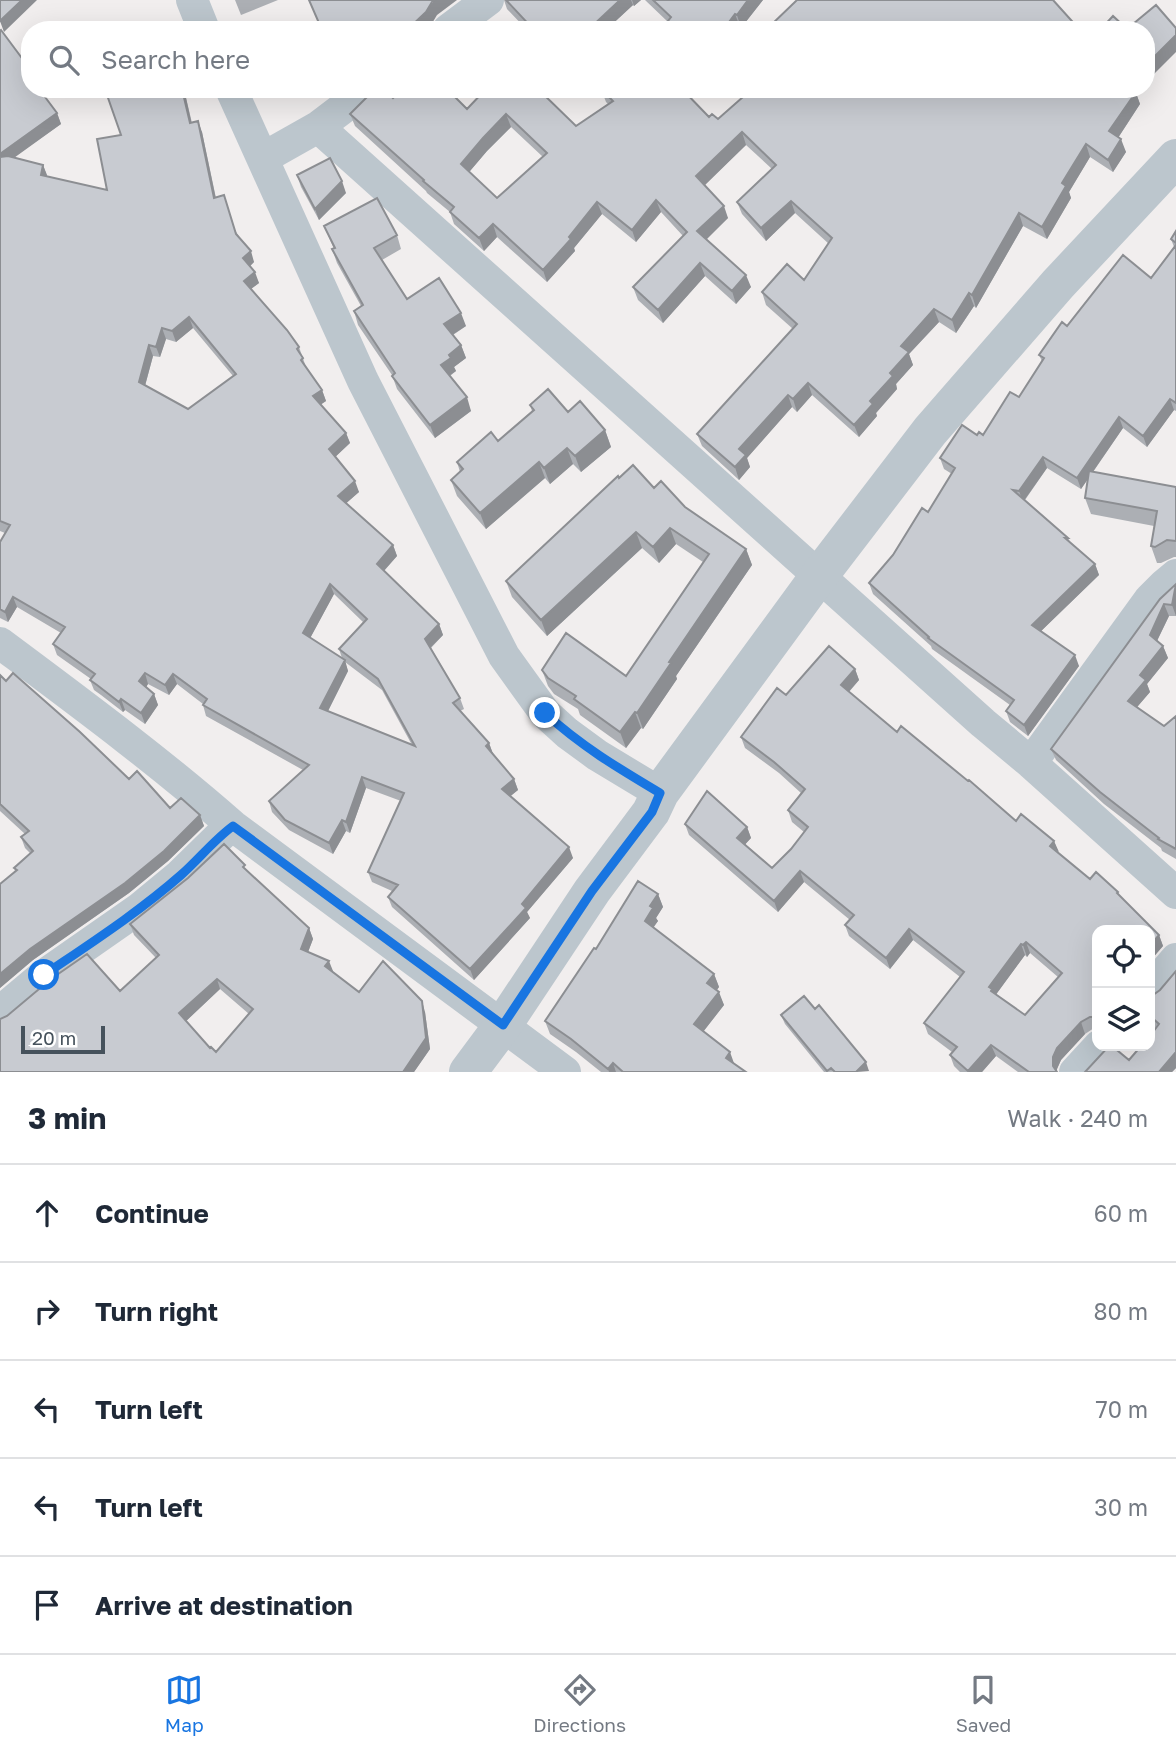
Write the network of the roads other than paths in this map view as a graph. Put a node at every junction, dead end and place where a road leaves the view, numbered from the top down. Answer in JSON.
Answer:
{"nodes":[{"id":1,"x":192,"y":0,"type":"edge"},
{"id":2,"x":488,"y":0,"type":"edge"},
{"id":3,"x":200,"y":21,"type":"edge"},
{"id":4,"x":460,"y":21,"type":"edge"},
{"id":5,"x":235,"y":98,"type":"edge"},
{"id":6,"x":356,"y":98,"type":"edge"},
{"id":7,"x":318,"y":127,"type":"junction"},
{"id":8,"x":263,"y":158,"type":"junction"},
{"id":9,"x":1176,"y":158,"type":"edge"},
{"id":10,"x":1176,"y":575,"type":"edge"},
{"id":11,"x":819,"y":576,"type":"junction"},
{"id":12,"x":0,"y":643,"type":"edge"},
{"id":13,"x":1031,"y":763,"type":"junction"},
{"id":14,"x":660,"y":793,"type":"junction"},
{"id":15,"x":233,"y":826,"type":"junction"},
{"id":16,"x":1176,"y":893,"type":"edge"},
{"id":17,"x":1176,"y":960,"type":"edge"},
{"id":18,"x":1151,"y":988,"type":"edge"},
{"id":19,"x":0,"y":1012,"type":"edge"},
{"id":20,"x":503,"y":1025,"type":"junction"},
{"id":21,"x":1094,"y":1051,"type":"edge"},
{"id":22,"x":468,"y":1072,"type":"edge"},
{"id":23,"x":565,"y":1072,"type":"edge"},
{"id":24,"x":1075,"y":1072,"type":"edge"}],
"edges":[{"from":1,"to":3,"type":"street"},
{"from":2,"to":4,"type":"street"},
{"from":5,"to":8,"type":"street"},
{"from":6,"to":7,"type":"street"},
{"from":7,"to":8,"type":"street"},
{"from":7,"to":11,"type":"street"},
{"from":8,"to":14,"type":"street"},
{"from":9,"to":11,"type":"street"},
{"from":10,"to":13,"type":"street"},
{"from":11,"to":13,"type":"street"},
{"from":11,"to":14,"type":"street"},
{"from":12,"to":15,"type":"street"},
{"from":13,"to":16,"type":"street"},
{"from":14,"to":20,"type":"street"},
{"from":15,"to":19,"type":"street"},
{"from":15,"to":20,"type":"street"},
{"from":17,"to":18,"type":"street"},
{"from":20,"to":22,"type":"street"},
{"from":20,"to":23,"type":"street"},
{"from":21,"to":24,"type":"street"}]}
